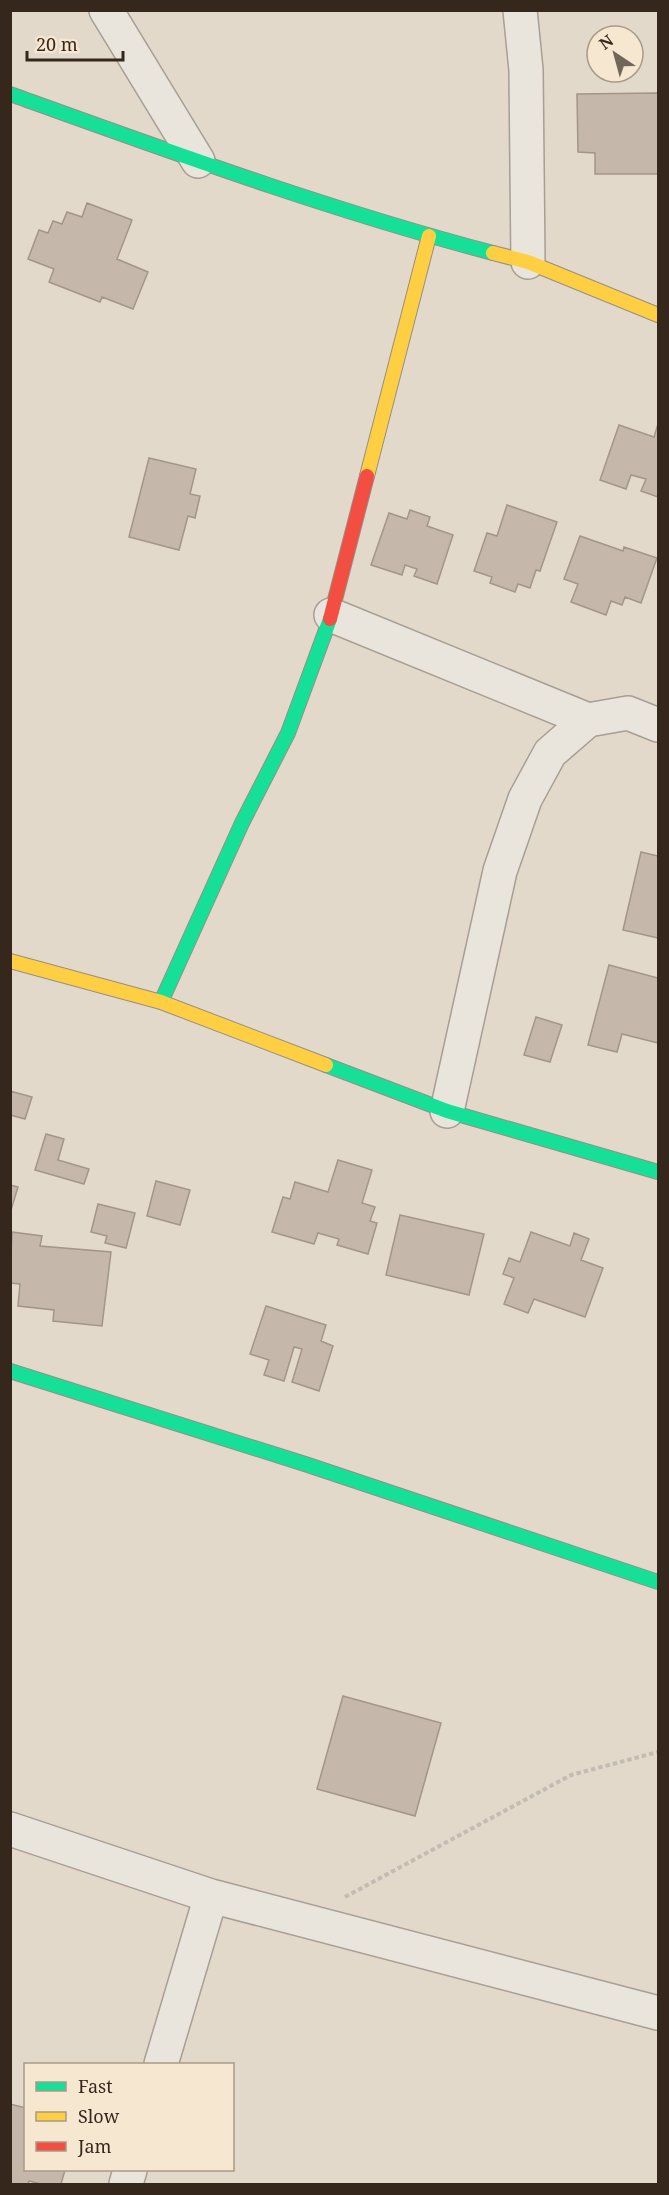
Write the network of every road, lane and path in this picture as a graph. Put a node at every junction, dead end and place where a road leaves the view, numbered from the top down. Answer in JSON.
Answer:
{"nodes":[{"id":1,"x":106,"y":10,"type":"edge"},
{"id":2,"x":520,"y":10,"type":"edge"},
{"id":3,"x":13,"y":101,"type":"edge"},
{"id":4,"x":198,"y":161,"type":"junction"},
{"id":5,"x":429,"y":236,"type":"junction"},
{"id":6,"x":528,"y":262,"type":"junction"},
{"id":7,"x":658,"y":315,"type":"edge"},
{"id":8,"x":331,"y":615,"type":"junction"},
{"id":9,"x":588,"y":720,"type":"junction"},
{"id":10,"x":658,"y":725,"type":"edge"},
{"id":11,"x":10,"y":961,"type":"edge"},
{"id":12,"x":161,"y":1002,"type":"junction"},
{"id":13,"x":447,"y":1111,"type":"junction"},
{"id":14,"x":658,"y":1172,"type":"edge"},
{"id":15,"x":10,"y":1371,"type":"edge"},
{"id":16,"x":658,"y":1582,"type":"edge"},
{"id":17,"x":658,"y":1752,"type":"edge"},
{"id":18,"x":10,"y":1829,"type":"edge"},
{"id":19,"x":211,"y":1896,"type":"junction"},
{"id":20,"x":303,"y":1920,"type":"junction"},
{"id":21,"x":658,"y":2013,"type":"edge"},
{"id":22,"x":161,"y":2063,"type":"edge"}],
"edges":[{"from":1,"to":4,"type":"street"},
{"from":2,"to":6,"type":"street"},
{"from":3,"to":4,"type":"street"},
{"from":4,"to":5,"type":"street"},
{"from":5,"to":6,"type":"street"},
{"from":5,"to":8,"type":"street"},
{"from":6,"to":7,"type":"street"},
{"from":8,"to":9,"type":"street"},
{"from":8,"to":12,"type":"street"},
{"from":9,"to":10,"type":"street"},
{"from":9,"to":13,"type":"street"},
{"from":11,"to":12,"type":"street"},
{"from":12,"to":13,"type":"street"},
{"from":13,"to":14,"type":"street"},
{"from":15,"to":16,"type":"street"},
{"from":17,"to":20,"type":"path"},
{"from":18,"to":19,"type":"street"},
{"from":19,"to":20,"type":"street"},
{"from":19,"to":22,"type":"street"},
{"from":20,"to":21,"type":"street"}]}
